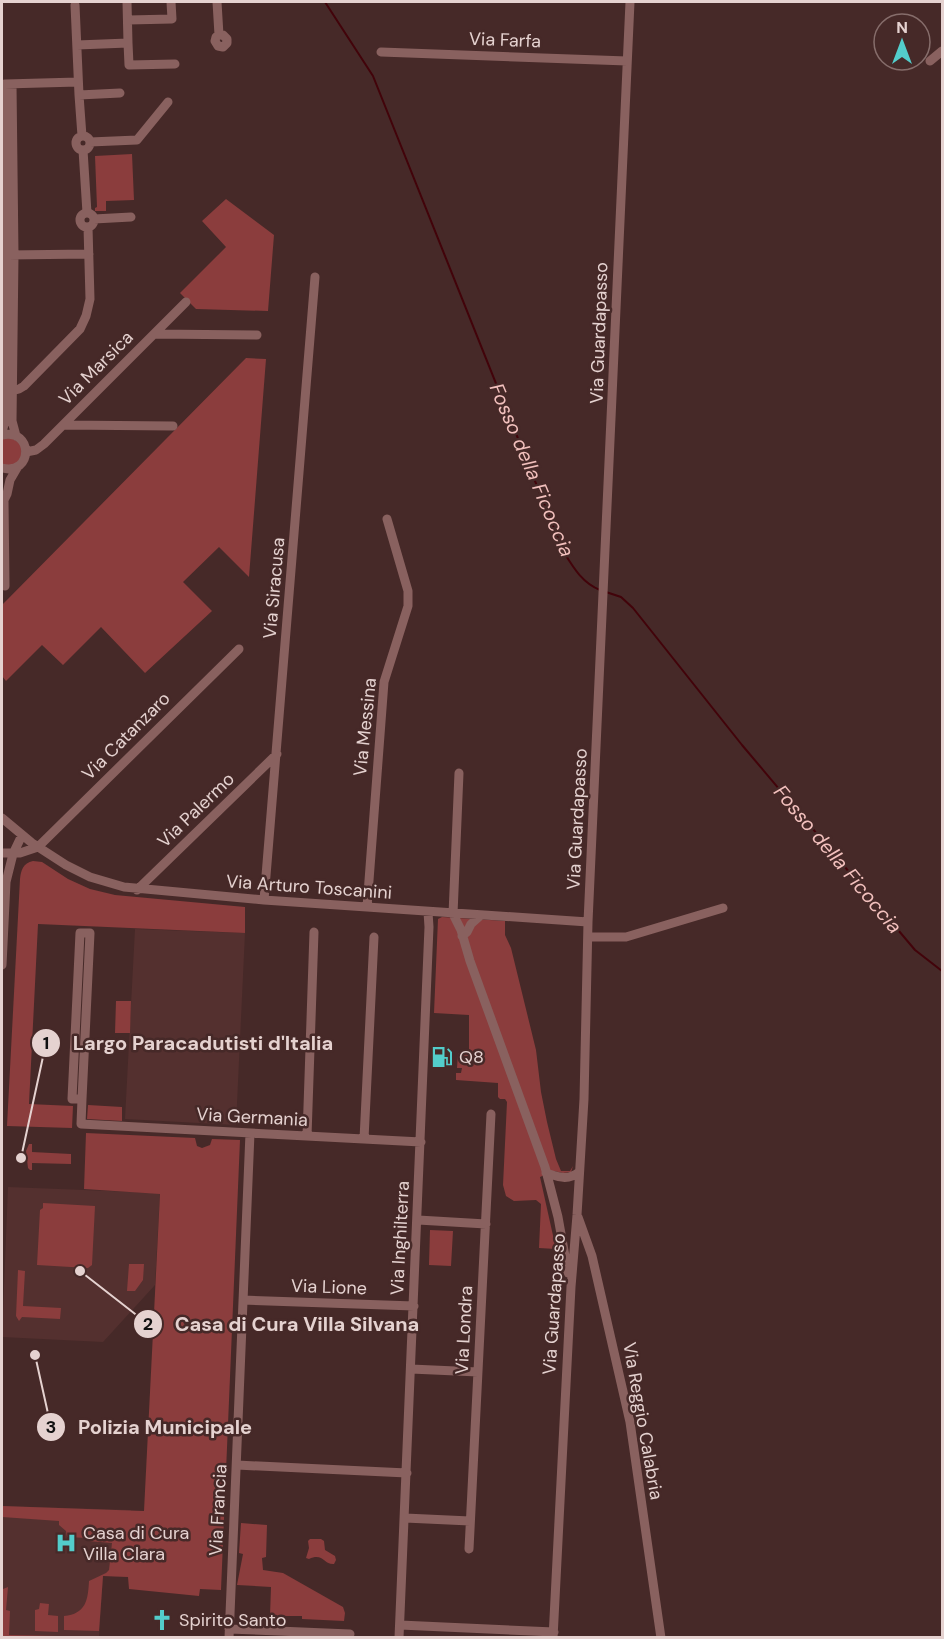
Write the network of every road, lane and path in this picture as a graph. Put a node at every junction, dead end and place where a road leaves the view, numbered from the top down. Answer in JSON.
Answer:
{"nodes":[{"id":1,"x":127,"y":2,"type":"edge"},
{"id":2,"x":171,"y":2,"type":"edge"},
{"id":3,"x":217,"y":2,"type":"edge"},
{"id":4,"x":630,"y":2,"type":"edge"},
{"id":5,"x":76,"y":3,"type":"edge"},
{"id":6,"x":128,"y":20,"type":"junction"},
{"id":7,"x":219,"y":35,"type":"dead end"},
{"id":8,"x":128,"y":43,"type":"junction"},
{"id":9,"x":77,"y":45,"type":"junction"},
{"id":10,"x":381,"y":52,"type":"dead end"},
{"id":11,"x":627,"y":61,"type":"junction"},
{"id":12,"x":175,"y":64,"type":"dead end"},
{"id":13,"x":78,"y":82,"type":"junction"},
{"id":14,"x":8,"y":84,"type":"junction"},
{"id":15,"x":120,"y":93,"type":"dead end"},
{"id":16,"x":79,"y":95,"type":"junction"},
{"id":17,"x":168,"y":102,"type":"dead end"},
{"id":18,"x":86,"y":139,"type":"junction"},
{"id":19,"x":3,"y":172,"type":"edge"},
{"id":20,"x":3,"y":201,"type":"edge"},
{"id":21,"x":90,"y":216,"type":"junction"},
{"id":22,"x":131,"y":217,"type":"dead end"},
{"id":23,"x":89,"y":254,"type":"junction"},
{"id":24,"x":10,"y":255,"type":"junction"},
{"id":25,"x":315,"y":277,"type":"dead end"},
{"id":26,"x":186,"y":302,"type":"dead end"},
{"id":27,"x":154,"y":334,"type":"junction"},
{"id":28,"x":257,"y":334,"type":"dead end"},
{"id":29,"x":8,"y":392,"type":"junction"},
{"id":30,"x":63,"y":425,"type":"junction"},
{"id":31,"x":173,"y":426,"type":"dead end"},
{"id":32,"x":2,"y":434,"type":"edge"},
{"id":33,"x":16,"y":436,"type":"junction"},
{"id":34,"x":26,"y":452,"type":"junction"},
{"id":35,"x":2,"y":468,"type":"edge"},
{"id":36,"x":17,"y":468,"type":"junction"},
{"id":37,"x":3,"y":503,"type":"edge"},
{"id":38,"x":387,"y":519,"type":"dead end"},
{"id":39,"x":3,"y":571,"type":"edge"},
{"id":40,"x":5,"y":586,"type":"dead end"},
{"id":41,"x":239,"y":649,"type":"dead end"},
{"id":42,"x":277,"y":754,"type":"junction"},
{"id":43,"x":459,"y":773,"type":"dead end"},
{"id":44,"x":2,"y":818,"type":"edge"},
{"id":45,"x":22,"y":835,"type":"junction"},
{"id":46,"x":38,"y":847,"type":"junction"},
{"id":47,"x":2,"y":853,"type":"edge"},
{"id":48,"x":13,"y":854,"type":"junction"},
{"id":49,"x":4,"y":878,"type":"edge"},
{"id":50,"x":137,"y":890,"type":"junction"},
{"id":51,"x":264,"y":900,"type":"junction"},
{"id":52,"x":367,"y":908,"type":"junction"},
{"id":53,"x":723,"y":908,"type":"dead end"},
{"id":54,"x":428,"y":912,"type":"junction"},
{"id":55,"x":453,"y":914,"type":"junction"},
{"id":56,"x":480,"y":916,"type":"junction"},
{"id":57,"x":588,"y":922,"type":"junction"},
{"id":58,"x":314,"y":932,"type":"dead end"},
{"id":59,"x":462,"y":936,"type":"junction"},
{"id":60,"x":374,"y":937,"type":"dead end"},
{"id":61,"x":588,"y":937,"type":"junction"},
{"id":62,"x":2,"y":965,"type":"edge"},
{"id":63,"x":82,"y":1099,"type":"junction"},
{"id":64,"x":491,"y":1114,"type":"dead end"},
{"id":65,"x":250,"y":1133,"type":"junction"},
{"id":66,"x":307,"y":1136,"type":"junction"},
{"id":67,"x":364,"y":1139,"type":"junction"},
{"id":68,"x":421,"y":1142,"type":"junction"},
{"id":69,"x":579,"y":1172,"type":"junction"},
{"id":70,"x":546,"y":1173,"type":"junction"},
{"id":71,"x":577,"y":1214,"type":"junction"},
{"id":72,"x":418,"y":1220,"type":"junction"},
{"id":73,"x":559,"y":1222,"type":"junction"},
{"id":74,"x":486,"y":1224,"type":"junction"},
{"id":75,"x":571,"y":1287,"type":"junction"},
{"id":76,"x":243,"y":1300,"type":"junction"},
{"id":77,"x":414,"y":1306,"type":"junction"},
{"id":78,"x":411,"y":1369,"type":"junction"},
{"id":79,"x":478,"y":1372,"type":"junction"},
{"id":80,"x":237,"y":1466,"type":"junction"},
{"id":81,"x":407,"y":1473,"type":"junction"},
{"id":82,"x":405,"y":1518,"type":"junction"},
{"id":83,"x":470,"y":1521,"type":"junction"},
{"id":84,"x":469,"y":1549,"type":"dead end"},
{"id":85,"x":400,"y":1625,"type":"junction"},
{"id":86,"x":229,"y":1633,"type":"edge"},
{"id":87,"x":350,"y":1634,"type":"dead end"},
{"id":88,"x":554,"y":1635,"type":"edge"},
{"id":89,"x":399,"y":1638,"type":"edge"},
{"id":90,"x":661,"y":1638,"type":"edge"}],
"edges":[{"from":1,"to":6,"type":"street"},
{"from":2,"to":6,"type":"street"},
{"from":3,"to":7,"type":"street"},
{"from":4,"to":11,"type":"street","name":"Via Guardapasso"},
{"from":5,"to":9,"type":"street"},
{"from":6,"to":8,"type":"street"},
{"from":8,"to":9,"type":"street"},
{"from":8,"to":12,"type":"street"},
{"from":9,"to":13,"type":"street"},
{"from":10,"to":11,"type":"street","name":"Via Farfa"},
{"from":11,"to":57,"type":"street","name":"Via Guardapasso"},
{"from":13,"to":14,"type":"street"},
{"from":13,"to":16,"type":"street"},
{"from":14,"to":19,"type":"street"},
{"from":14,"to":24,"type":"street"},
{"from":15,"to":16,"type":"street"},
{"from":16,"to":18,"type":"street"},
{"from":17,"to":18,"type":"street"},
{"from":18,"to":21,"type":"street"},
{"from":19,"to":20,"type":"street"},
{"from":20,"to":24,"type":"street"},
{"from":21,"to":22,"type":"street"},
{"from":21,"to":23,"type":"street"},
{"from":23,"to":24,"type":"street"},
{"from":23,"to":29,"type":"street"},
{"from":24,"to":29,"type":"street"},
{"from":25,"to":42,"type":"street","name":"Via Siracusa"},
{"from":26,"to":27,"type":"street","name":"Via Marsica"},
{"from":27,"to":28,"type":"street"},
{"from":27,"to":30,"type":"street","name":"Via Marsica"},
{"from":29,"to":32,"type":"street"},
{"from":29,"to":33,"type":"street"},
{"from":30,"to":31,"type":"street"},
{"from":30,"to":34,"type":"street","name":"Via Marsica"},
{"from":32,"to":33,"type":"street"},
{"from":33,"to":34,"type":"street"},
{"from":34,"to":36,"type":"street"},
{"from":35,"to":36,"type":"street"},
{"from":36,"to":37,"type":"street"},
{"from":37,"to":39,"type":"street"},
{"from":38,"to":52,"type":"street","name":"Via Messina"},
{"from":39,"to":40,"type":"street"},
{"from":41,"to":46,"type":"street","name":"Via Catanzaro"},
{"from":42,"to":50,"type":"street","name":"Via Palermo"},
{"from":42,"to":51,"type":"street","name":"Via Siracusa"},
{"from":43,"to":55,"type":"street"},
{"from":44,"to":45,"type":"street","name":"Via Arturo Toscanini"},
{"from":45,"to":46,"type":"street","name":"Via Arturo Toscanini"},
{"from":45,"to":48,"type":"street"},
{"from":46,"to":48,"type":"street"},
{"from":46,"to":50,"type":"street","name":"Via Arturo Toscanini"},
{"from":47,"to":48,"type":"street"},
{"from":48,"to":49,"type":"street"},
{"from":49,"to":62,"type":"street"},
{"from":50,"to":51,"type":"street","name":"Via Arturo Toscanini"},
{"from":51,"to":52,"type":"street","name":"Via Arturo Toscanini"},
{"from":52,"to":54,"type":"street","name":"Via Arturo Toscanini"},
{"from":53,"to":61,"type":"street"},
{"from":54,"to":55,"type":"street","name":"Via Arturo Toscanini"},
{"from":54,"to":68,"type":"street","name":"Via Inghilterra"},
{"from":55,"to":56,"type":"street","name":"Via Arturo Toscanini"},
{"from":55,"to":59,"type":"street"},
{"from":56,"to":57,"type":"street","name":"Via Arturo Toscanini"},
{"from":56,"to":59,"type":"street"},
{"from":57,"to":61,"type":"street","name":"Via Guardapasso"},
{"from":58,"to":66,"type":"street"},
{"from":59,"to":70,"type":"street"},
{"from":60,"to":67,"type":"street"},
{"from":61,"to":69,"type":"street","name":"Via Guardapasso"},
{"from":63,"to":63,"type":"street"},
{"from":63,"to":65,"type":"street","name":"Via Germania"},
{"from":64,"to":74,"type":"street","name":"Via Londra"},
{"from":65,"to":66,"type":"street","name":"Via Germania"},
{"from":65,"to":76,"type":"street","name":"Via Francia"},
{"from":66,"to":67,"type":"street","name":"Via Germania"},
{"from":67,"to":68,"type":"street","name":"Via Germania"},
{"from":68,"to":72,"type":"street","name":"Via Inghilterra"},
{"from":69,"to":70,"type":"street"},
{"from":69,"to":71,"type":"street","name":"Via Guardapasso"},
{"from":70,"to":73,"type":"street"},
{"from":71,"to":73,"type":"street"},
{"from":71,"to":75,"type":"street","name":"Via Guardapasso"},
{"from":71,"to":90,"type":"street","name":"Via Reggio Calabria"},
{"from":72,"to":74,"type":"street"},
{"from":72,"to":77,"type":"street","name":"Via Inghilterra"},
{"from":73,"to":75,"type":"street"},
{"from":74,"to":79,"type":"street","name":"Via Londra"},
{"from":75,"to":88,"type":"street","name":"Via Guardapasso"},
{"from":76,"to":77,"type":"street","name":"Via Lione"},
{"from":76,"to":80,"type":"street","name":"Via Francia"},
{"from":77,"to":78,"type":"street","name":"Via Inghilterra"},
{"from":78,"to":79,"type":"street"},
{"from":78,"to":81,"type":"street","name":"Via Inghilterra"},
{"from":79,"to":83,"type":"street","name":"Via Londra"},
{"from":80,"to":81,"type":"street"},
{"from":80,"to":86,"type":"street","name":"Via Francia"},
{"from":81,"to":82,"type":"street","name":"Via Inghilterra"},
{"from":82,"to":83,"type":"street"},
{"from":82,"to":85,"type":"street","name":"Via Inghilterra"},
{"from":83,"to":84,"type":"street","name":"Via Londra"},
{"from":85,"to":88,"type":"street"},
{"from":85,"to":89,"type":"street","name":"Via Inghilterra"},
{"from":86,"to":87,"type":"street"}]}
